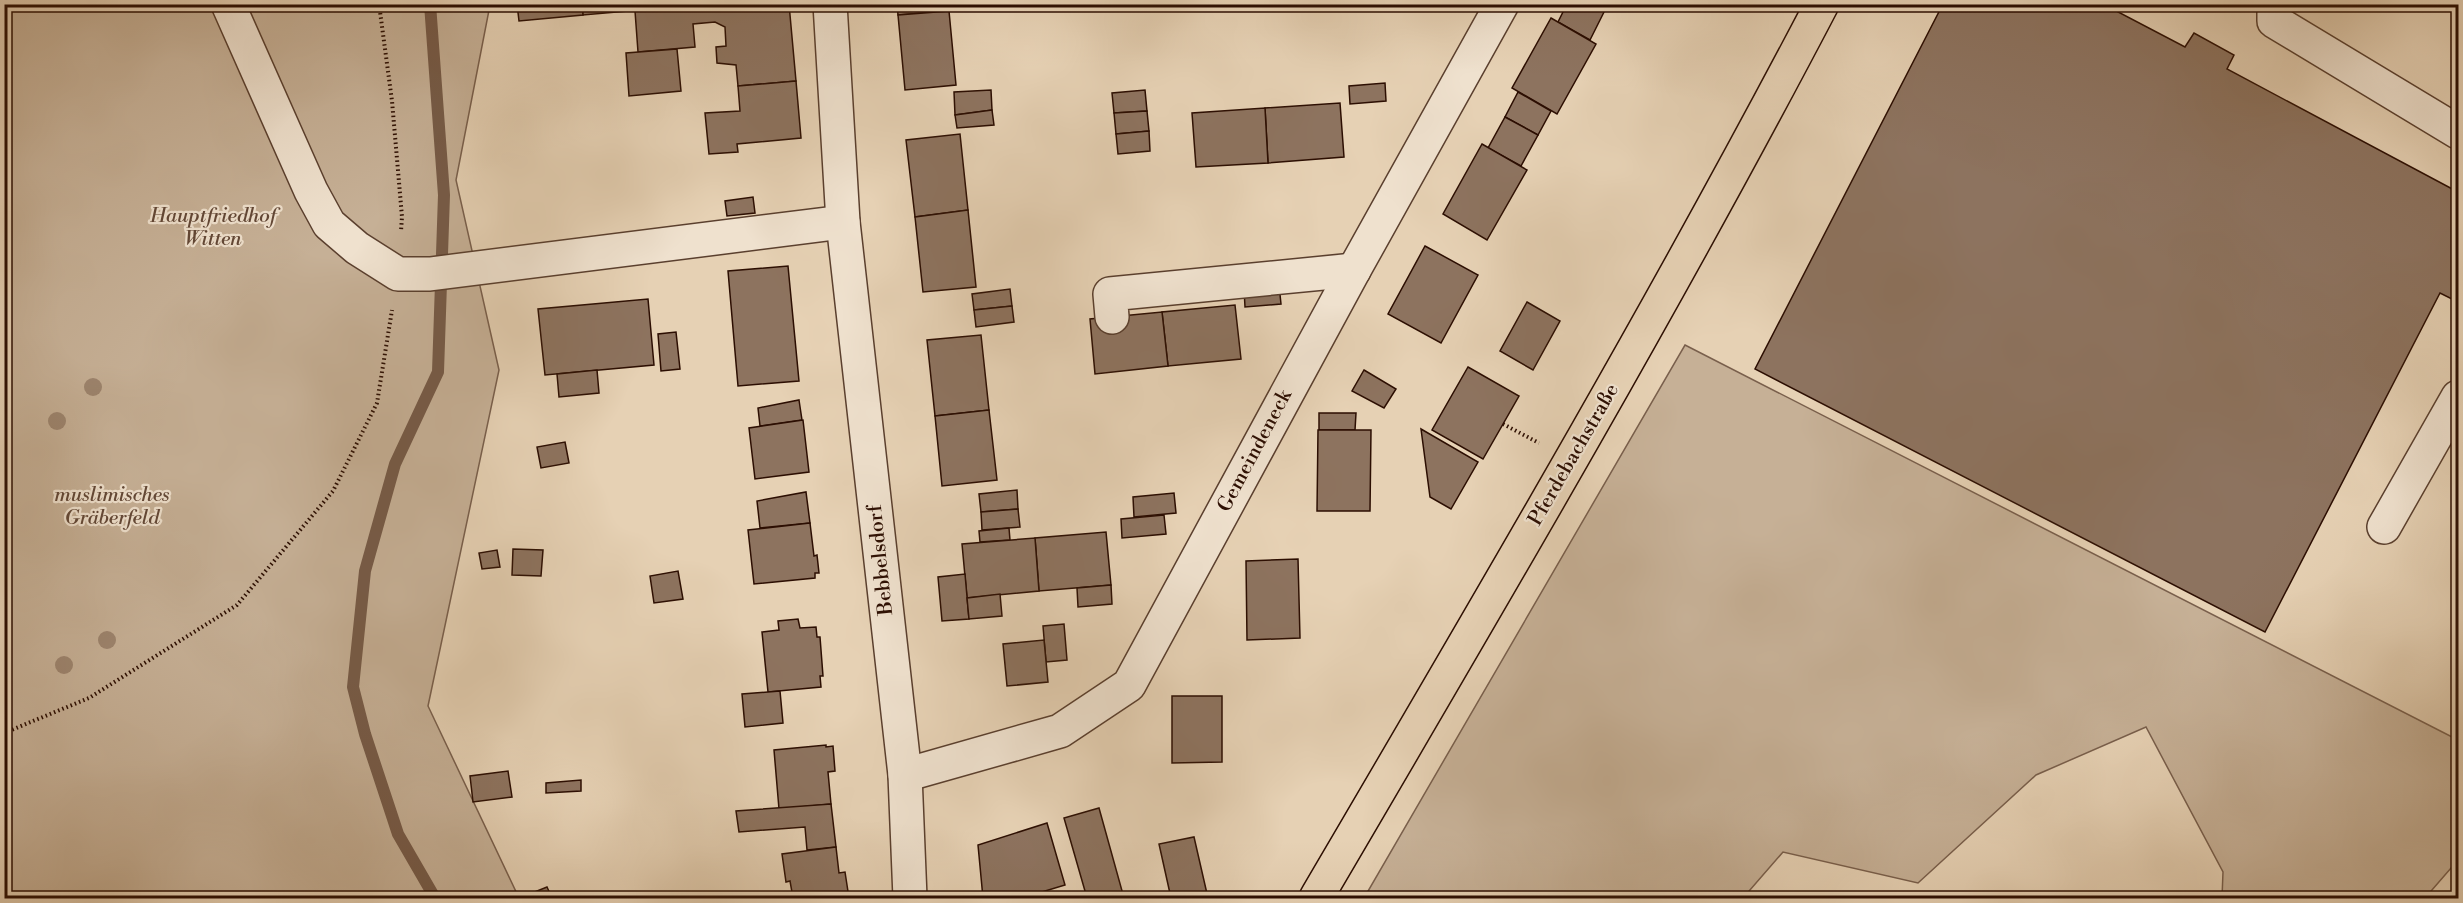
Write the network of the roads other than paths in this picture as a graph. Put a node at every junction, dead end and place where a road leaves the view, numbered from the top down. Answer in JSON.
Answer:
{"nodes":[{"id":1,"x":228,"y":4,"type":"edge"},
{"id":2,"x":830,"y":4,"type":"edge"},
{"id":3,"x":1502,"y":4,"type":"edge"},
{"id":4,"x":1822,"y":4,"type":"edge"},
{"id":5,"x":2274,"y":4,"type":"edge"},
{"id":6,"x":2458,"y":132,"type":"edge"},
{"id":7,"x":843,"y":222,"type":"junction"},
{"id":8,"x":1354,"y":270,"type":"junction"},
{"id":9,"x":1113,"y":317,"type":"dead end"},
{"id":10,"x":2458,"y":397,"type":"edge"},
{"id":11,"x":2384,"y":527,"type":"dead end"},
{"id":12,"x":905,"y":775,"type":"junction"},
{"id":13,"x":910,"y":898,"type":"edge"},
{"id":14,"x":1316,"y":898,"type":"edge"}],
"edges":[{"from":1,"to":7,"type":"street"},
{"from":2,"to":7,"type":"street","name":"Bebbelsdorf"},
{"from":3,"to":8,"type":"street","name":"Gemeindeneck"},
{"from":4,"to":14,"type":"main road","name":"Pferdebachstraße"},
{"from":5,"to":6,"type":"street"},
{"from":7,"to":12,"type":"street","name":"Bebbelsdorf"},
{"from":8,"to":9,"type":"street"},
{"from":8,"to":12,"type":"street","name":"Gemeindeneck"},
{"from":10,"to":11,"type":"street"},
{"from":12,"to":13,"type":"street","name":"Bebbelsdorf"}]}
